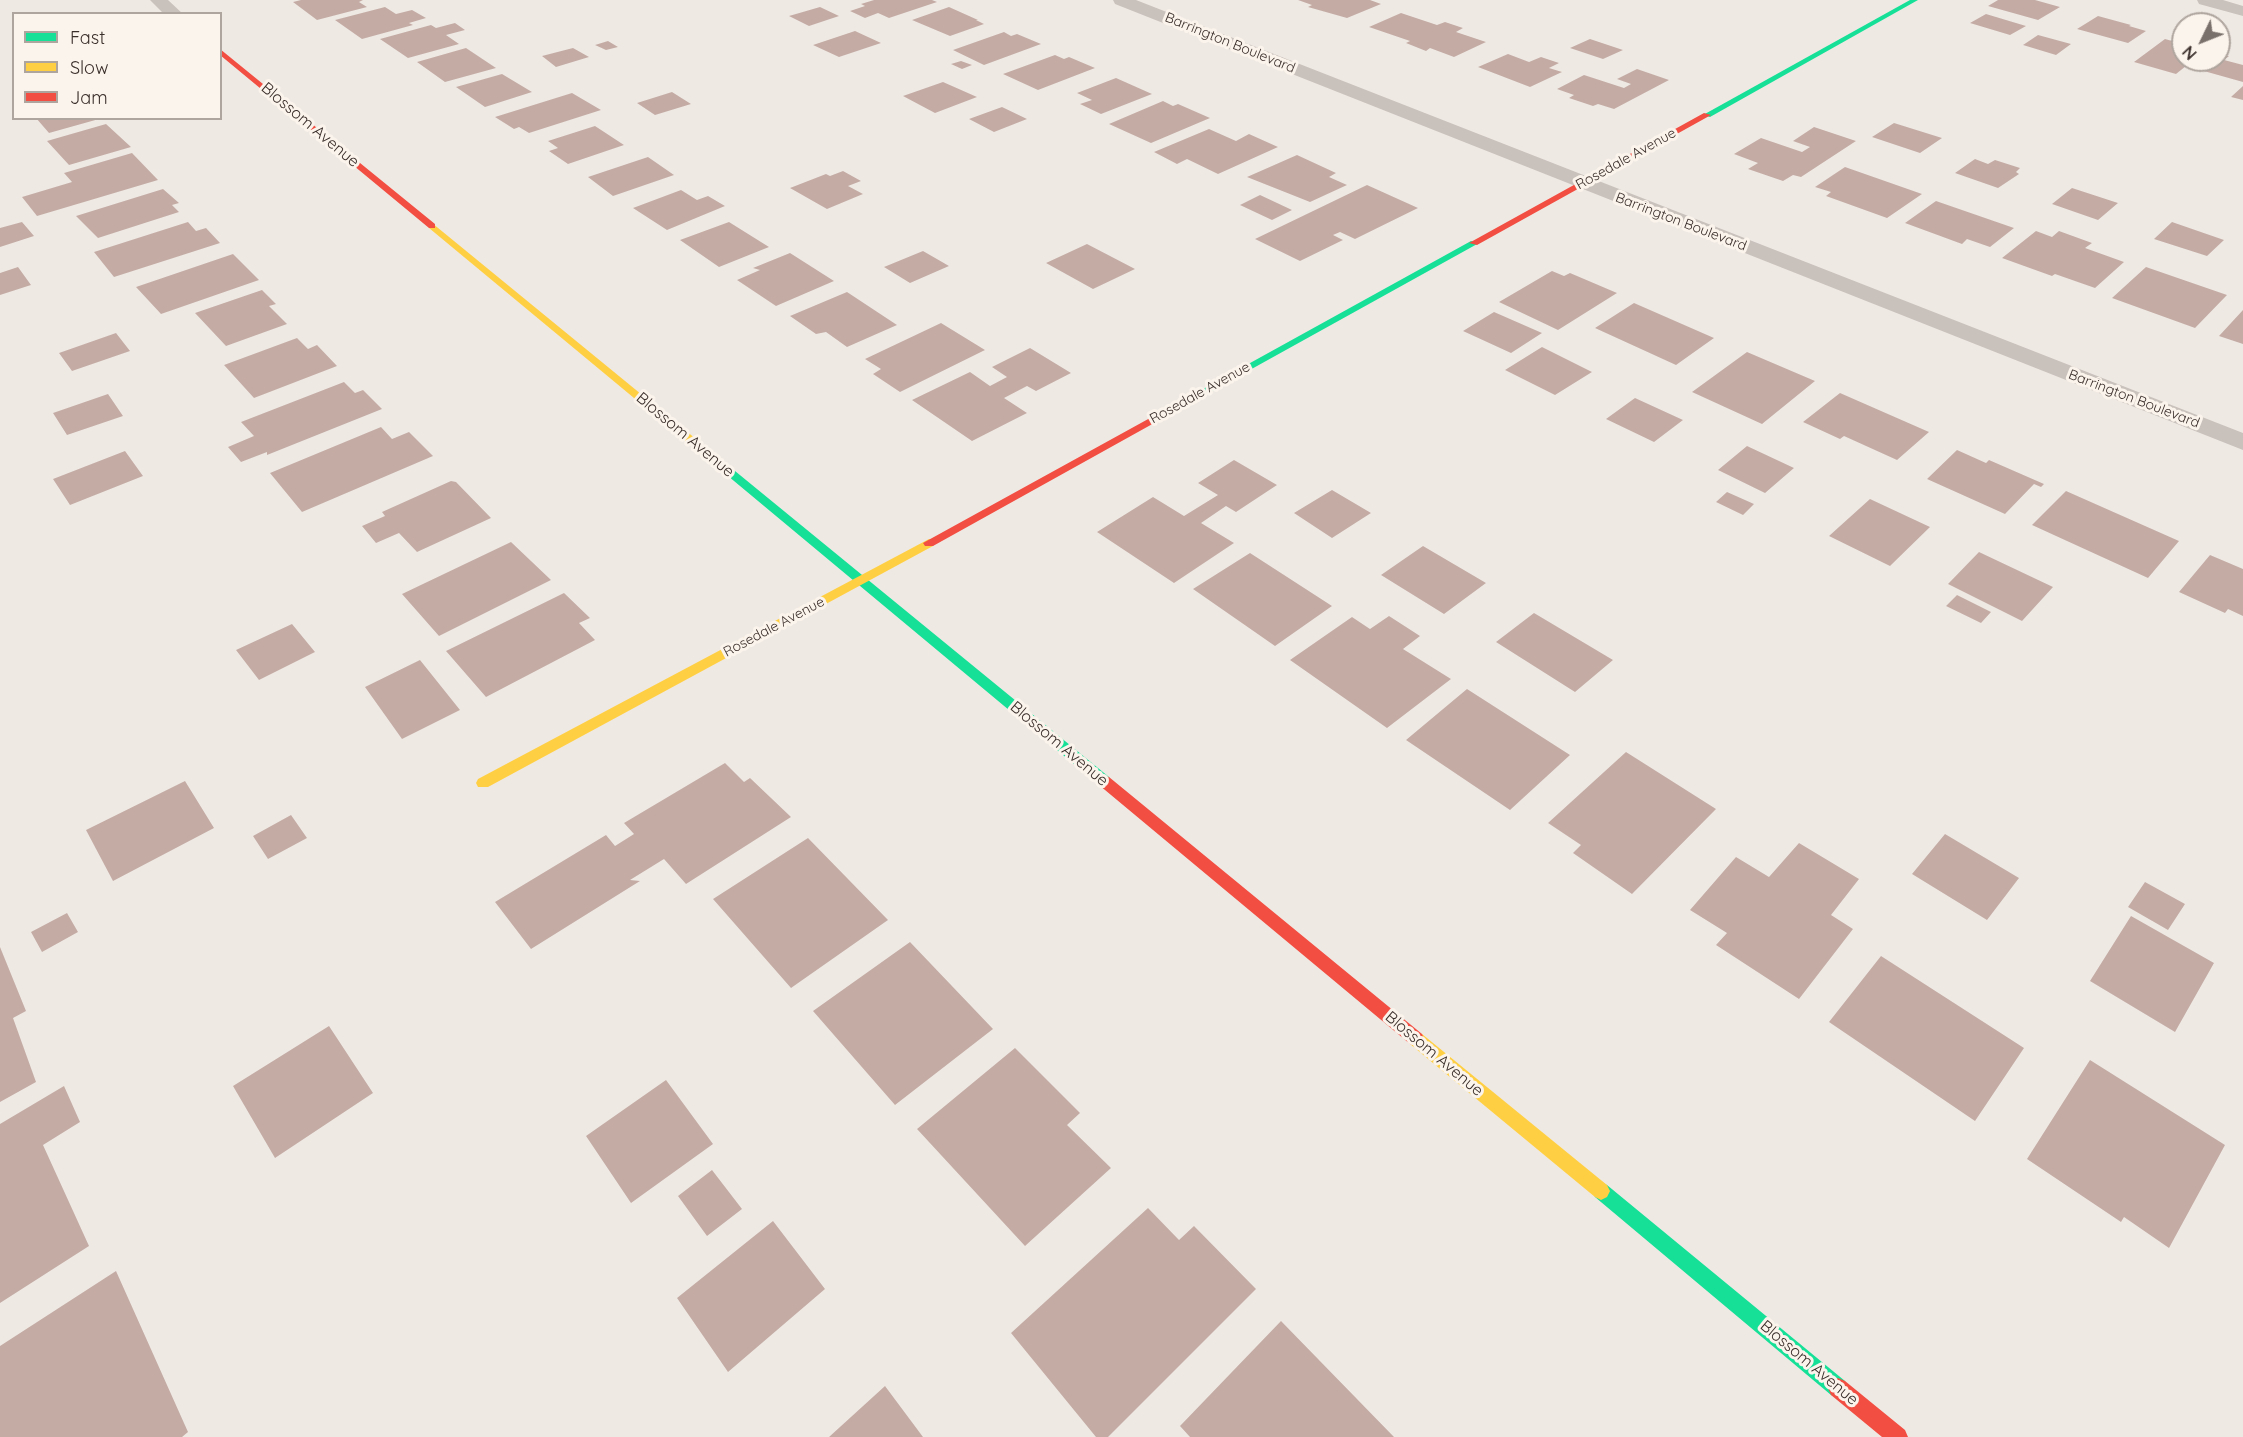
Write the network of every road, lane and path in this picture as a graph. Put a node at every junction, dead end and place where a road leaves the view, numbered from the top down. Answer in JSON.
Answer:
{"nodes":[{"id":1,"x":158,"y":0,"type":"edge"},
{"id":2,"x":1121,"y":0,"type":"edge"},
{"id":3,"x":1916,"y":0,"type":"edge"},
{"id":4,"x":2205,"y":0,"type":"edge"},
{"id":5,"x":2243,"y":11,"type":"edge"},
{"id":6,"x":173,"y":12,"type":"edge"},
{"id":7,"x":222,"y":53,"type":"edge"},
{"id":8,"x":1583,"y":183,"type":"junction"},
{"id":9,"x":2243,"y":442,"type":"edge"},
{"id":10,"x":861,"y":580,"type":"junction"},
{"id":11,"x":483,"y":783,"type":"dead end"},
{"id":12,"x":1898,"y":1437,"type":"edge"}],
"edges":[{"from":1,"to":6,"type":"street"},
{"from":2,"to":8,"type":"street","name":"Barrington Boulevard"},
{"from":3,"to":8,"type":"street","name":"Rosedale Avenue"},
{"from":4,"to":5,"type":"street"},
{"from":7,"to":10,"type":"street","name":"Blossom Avenue"},
{"from":8,"to":9,"type":"street","name":"Barrington Boulevard"},
{"from":8,"to":10,"type":"street","name":"Rosedale Avenue"},
{"from":10,"to":11,"type":"street","name":"Rosedale Avenue"},
{"from":10,"to":12,"type":"street","name":"Blossom Avenue"}]}
